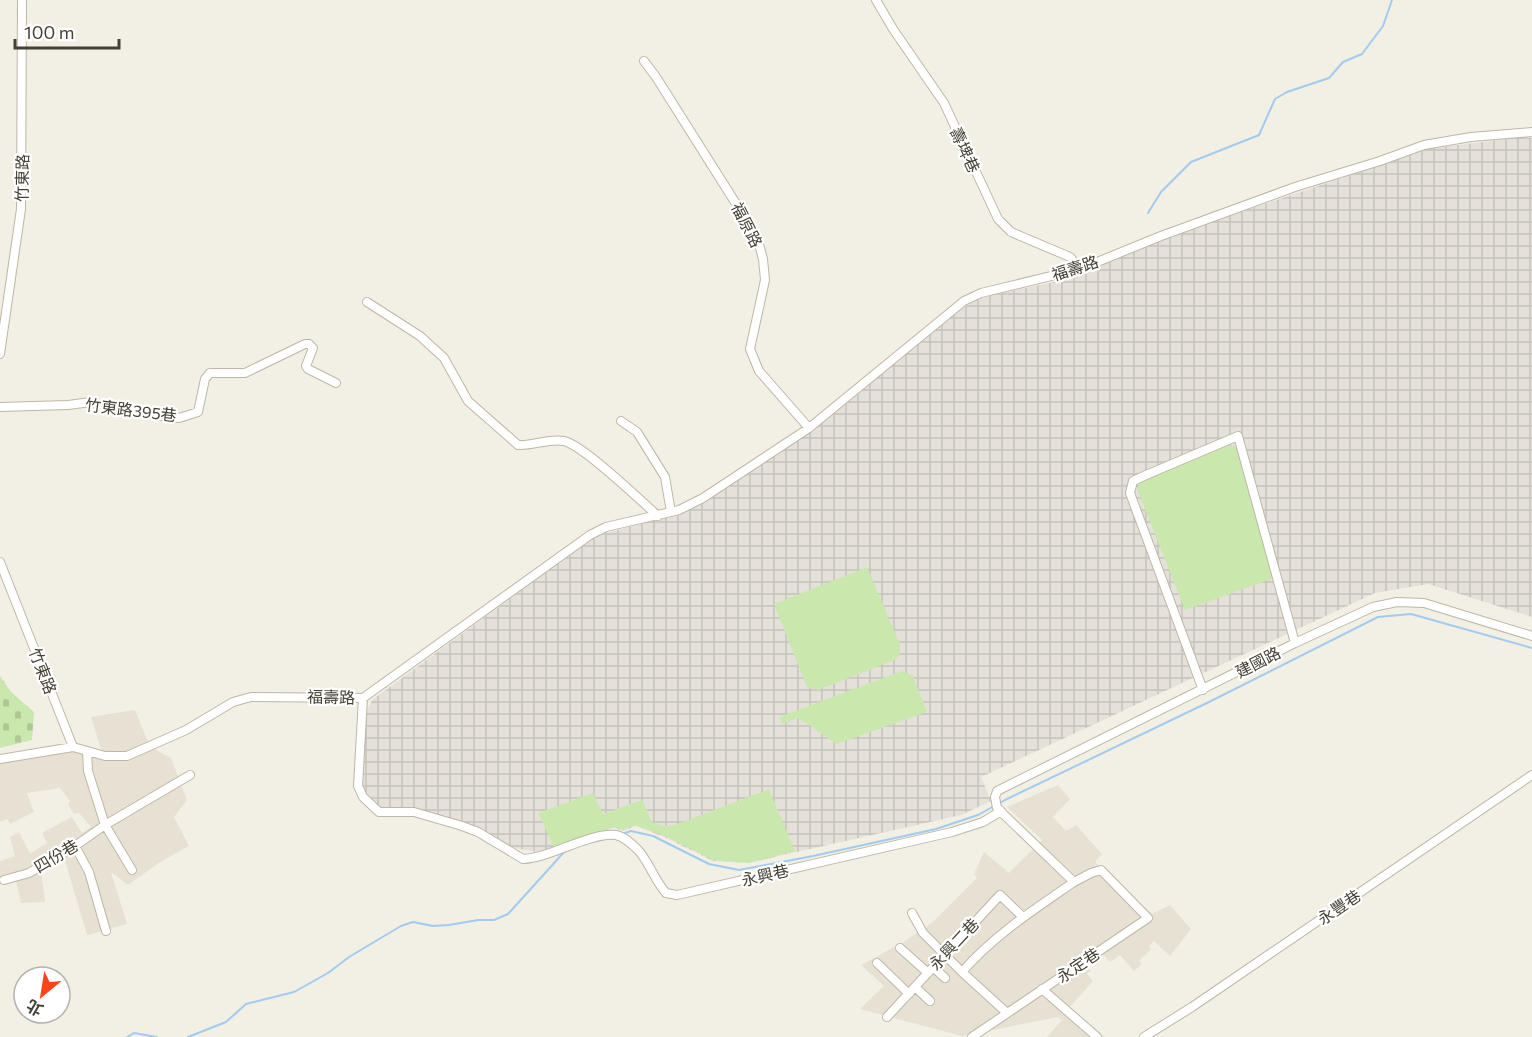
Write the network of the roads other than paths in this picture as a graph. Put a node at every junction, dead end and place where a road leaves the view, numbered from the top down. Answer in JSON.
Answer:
{"nodes":[{"id":1,"x":22,"y":0,"type":"edge"},
{"id":2,"x":876,"y":0,"type":"edge"},
{"id":3,"x":644,"y":61,"type":"dead end"},
{"id":4,"x":1532,"y":132,"type":"edge"},
{"id":5,"x":1080,"y":269,"type":"junction"},
{"id":6,"x":368,"y":302,"type":"dead end"},
{"id":7,"x":0,"y":354,"type":"edge"},
{"id":8,"x":336,"y":383,"type":"dead end"},
{"id":9,"x":0,"y":407,"type":"edge"},
{"id":10,"x":621,"y":421,"type":"dead end"},
{"id":11,"x":809,"y":428,"type":"junction"},
{"id":12,"x":671,"y":512,"type":"junction"},
{"id":13,"x":658,"y":516,"type":"junction"},
{"id":14,"x":0,"y":562,"type":"edge"},
{"id":15,"x":1532,"y":636,"type":"edge"},
{"id":16,"x":1295,"y":643,"type":"junction"},
{"id":17,"x":1203,"y":690,"type":"junction"},
{"id":18,"x":363,"y":698,"type":"junction"},
{"id":19,"x":73,"y":747,"type":"junction"},
{"id":20,"x":87,"y":751,"type":"junction"},
{"id":21,"x":0,"y":759,"type":"edge"},
{"id":22,"x":190,"y":775,"type":"dead end"},
{"id":23,"x":1532,"y":775,"type":"edge"},
{"id":24,"x":998,"y":807,"type":"junction"},
{"id":25,"x":105,"y":825,"type":"junction"},
{"id":26,"x":75,"y":846,"type":"junction"},
{"id":27,"x":132,"y":870,"type":"dead end"},
{"id":28,"x":4,"y":880,"type":"dead end"},
{"id":29,"x":1074,"y":882,"type":"junction"},
{"id":30,"x":912,"y":913,"type":"dead end"},
{"id":31,"x":1023,"y":917,"type":"junction"},
{"id":32,"x":106,"y":932,"type":"dead end"},
{"id":33,"x":900,"y":948,"type":"dead end"},
{"id":34,"x":944,"y":955,"type":"junction"},
{"id":35,"x":877,"y":963,"type":"dead end"},
{"id":36,"x":930,"y":970,"type":"junction"},
{"id":37,"x":962,"y":972,"type":"junction"},
{"id":38,"x":945,"y":978,"type":"dead end"},
{"id":39,"x":1042,"y":989,"type":"junction"},
{"id":40,"x":912,"y":990,"type":"junction"},
{"id":41,"x":930,"y":1001,"type":"dead end"},
{"id":42,"x":1007,"y":1013,"type":"junction"},
{"id":43,"x":887,"y":1017,"type":"dead end"},
{"id":44,"x":972,"y":1037,"type":"edge"},
{"id":45,"x":1097,"y":1037,"type":"edge"},
{"id":46,"x":1144,"y":1037,"type":"edge"}],
"edges":[{"from":1,"to":7,"type":"street","name":"竹東路"},
{"from":2,"to":5,"type":"street","name":"壽埤巷"},
{"from":3,"to":11,"type":"street","name":"福原路"},
{"from":4,"to":5,"type":"street","name":"福壽路"},
{"from":5,"to":11,"type":"street","name":"福壽路"},
{"from":6,"to":13,"type":"street"},
{"from":8,"to":9,"type":"street","name":"竹東路395巷"},
{"from":10,"to":12,"type":"street"},
{"from":11,"to":12,"type":"street","name":"福壽路"},
{"from":12,"to":13,"type":"street","name":"福壽路"},
{"from":13,"to":18,"type":"street","name":"福壽路"},
{"from":14,"to":19,"type":"street","name":"竹東路"},
{"from":15,"to":16,"type":"street","name":"建國路"},
{"from":16,"to":17,"type":"street","name":"建國路"},
{"from":16,"to":17,"type":"street"},
{"from":17,"to":24,"type":"street","name":"建國路"},
{"from":18,"to":20,"type":"street","name":"福壽路"},
{"from":18,"to":24,"type":"street","name":"永興巷"},
{"from":19,"to":20,"type":"street","name":"福壽路"},
{"from":19,"to":21,"type":"street","name":"福壽路"},
{"from":20,"to":25,"type":"street"},
{"from":22,"to":25,"type":"street","name":"四份巷"},
{"from":23,"to":46,"type":"street","name":"永豐巷"},
{"from":24,"to":29,"type":"street"},
{"from":25,"to":26,"type":"street","name":"四份巷"},
{"from":25,"to":27,"type":"street"},
{"from":26,"to":28,"type":"street","name":"四份巷"},
{"from":26,"to":32,"type":"street"},
{"from":29,"to":31,"type":"street"},
{"from":29,"to":39,"type":"street","name":"永定巷"},
{"from":30,"to":34,"type":"street"},
{"from":31,"to":34,"type":"street","name":"永興二巷"},
{"from":31,"to":37,"type":"street"},
{"from":33,"to":36,"type":"street"},
{"from":34,"to":36,"type":"street","name":"永興二巷"},
{"from":34,"to":37,"type":"street"},
{"from":35,"to":40,"type":"street"},
{"from":36,"to":38,"type":"street"},
{"from":36,"to":40,"type":"street","name":"永興二巷"},
{"from":37,"to":42,"type":"street"},
{"from":39,"to":42,"type":"street","name":"永定巷"},
{"from":39,"to":45,"type":"street"},
{"from":40,"to":41,"type":"street"},
{"from":40,"to":43,"type":"street","name":"永興二巷"},
{"from":42,"to":44,"type":"street","name":"永定巷"}]}
